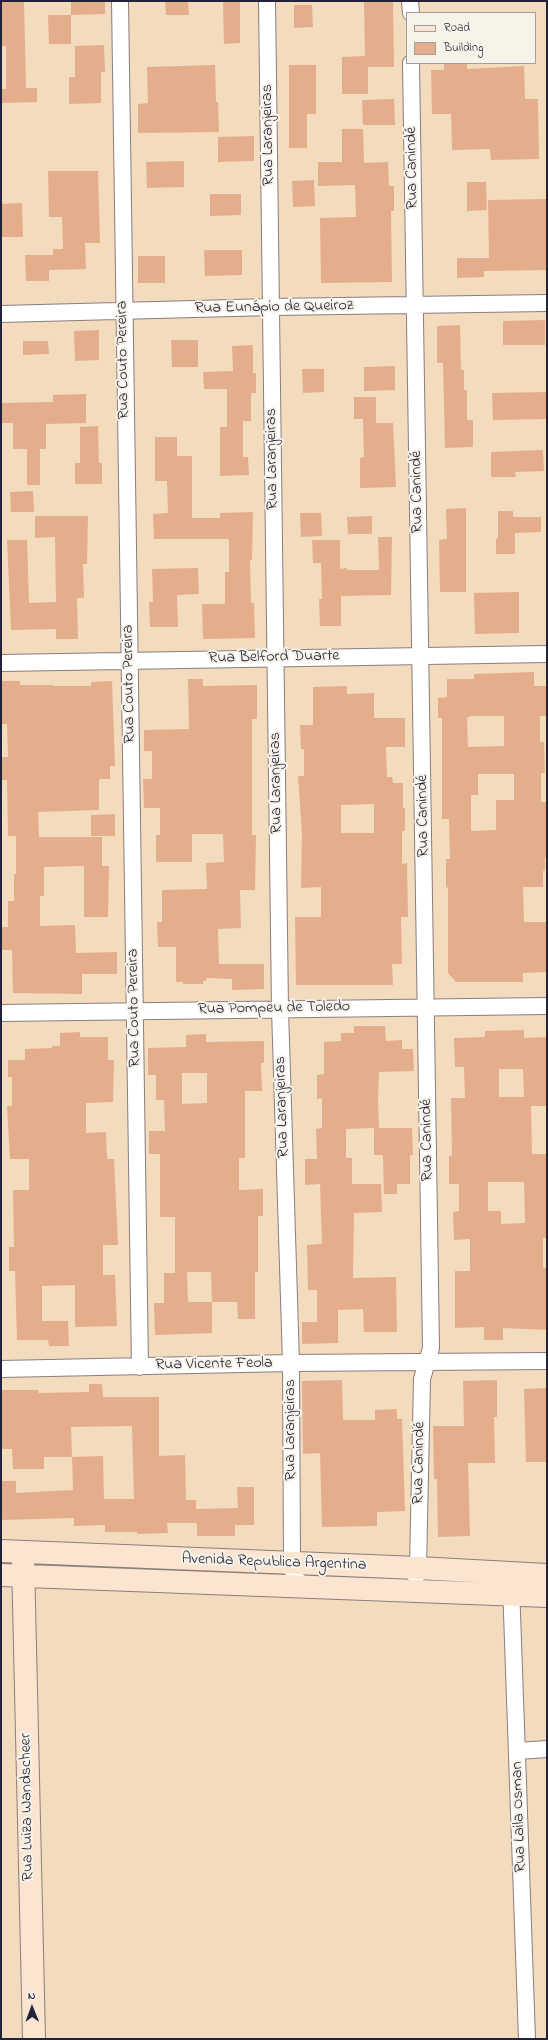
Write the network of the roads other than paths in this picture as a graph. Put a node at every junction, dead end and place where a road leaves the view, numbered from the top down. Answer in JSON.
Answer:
{"nodes":[{"id":1,"x":120,"y":1,"type":"edge"},
{"id":2,"x":267,"y":1,"type":"edge"},
{"id":3,"x":410,"y":1,"type":"edge"},
{"id":4,"x":411,"y":12,"type":"edge"},
{"id":5,"x":411,"y":64,"type":"edge"},
{"id":6,"x":547,"y":303,"type":"edge"},
{"id":7,"x":415,"y":306,"type":"junction"},
{"id":8,"x":272,"y":307,"type":"junction"},
{"id":9,"x":124,"y":311,"type":"junction"},
{"id":10,"x":1,"y":314,"type":"edge"},
{"id":11,"x":547,"y":654,"type":"edge"},
{"id":12,"x":421,"y":656,"type":"junction"},
{"id":13,"x":275,"y":658,"type":"junction"},
{"id":14,"x":130,"y":661,"type":"junction"},
{"id":15,"x":1,"y":663,"type":"edge"},
{"id":16,"x":547,"y":1006,"type":"edge"},
{"id":17,"x":427,"y":1007,"type":"junction"},
{"id":18,"x":280,"y":1009,"type":"junction"},
{"id":19,"x":135,"y":1011,"type":"junction"},
{"id":20,"x":1,"y":1013,"type":"edge"},
{"id":21,"x":547,"y":1361,"type":"edge"},
{"id":22,"x":426,"y":1362,"type":"junction"},
{"id":23,"x":291,"y":1363,"type":"junction"},
{"id":24,"x":140,"y":1367,"type":"junction"},
{"id":25,"x":1,"y":1369,"type":"edge"},
{"id":26,"x":1,"y":1551,"type":"edge"},
{"id":27,"x":23,"y":1552,"type":"junction"},
{"id":28,"x":292,"y":1564,"type":"junction"},
{"id":29,"x":418,"y":1568,"type":"junction"},
{"id":30,"x":511,"y":1574,"type":"junction"},
{"id":31,"x":12,"y":1575,"type":"edge"},
{"id":32,"x":547,"y":1575,"type":"edge"},
{"id":33,"x":305,"y":1587,"type":"junction"},
{"id":34,"x":402,"y":1591,"type":"junction"},
{"id":35,"x":511,"y":1595,"type":"junction"},
{"id":36,"x":547,"y":1596,"type":"edge"},
{"id":37,"x":547,"y":1749,"type":"edge"},
{"id":38,"x":518,"y":1750,"type":"junction"},
{"id":39,"x":34,"y":2039,"type":"edge"},
{"id":40,"x":527,"y":2039,"type":"edge"}],
"edges":[{"from":1,"to":9,"type":"street","name":"Rua Couto Pereira"},
{"from":2,"to":8,"type":"street","name":"Rua Laranjeiras"},
{"from":3,"to":4,"type":"street"},
{"from":5,"to":7,"type":"street","name":"Rua Canindé"},
{"from":6,"to":7,"type":"street","name":"Rua Eunápio de Queiroz"},
{"from":7,"to":8,"type":"street","name":"Rua Eunápio de Queiroz"},
{"from":7,"to":12,"type":"street","name":"Rua Canindé"},
{"from":8,"to":9,"type":"street","name":"Rua Eunápio de Queiroz"},
{"from":8,"to":13,"type":"street","name":"Rua Laranjeiras"},
{"from":9,"to":10,"type":"street","name":"Rua Eunápio de Queiroz"},
{"from":9,"to":14,"type":"street","name":"Rua Couto Pereira"},
{"from":11,"to":12,"type":"street","name":"Rua Belford Duarte"},
{"from":12,"to":13,"type":"street","name":"Rua Belford Duarte"},
{"from":12,"to":17,"type":"street","name":"Rua Canindé"},
{"from":13,"to":14,"type":"street","name":"Rua Belford Duarte"},
{"from":13,"to":18,"type":"street","name":"Rua Laranjeiras"},
{"from":14,"to":15,"type":"street","name":"Rua Belford Duarte"},
{"from":14,"to":19,"type":"street","name":"Rua Couto Pereira"},
{"from":16,"to":17,"type":"street","name":"Rua Pompeu de Toledo"},
{"from":17,"to":18,"type":"street","name":"Rua Pompeu de Toledo"},
{"from":17,"to":22,"type":"street","name":"Rua Canindé"},
{"from":18,"to":19,"type":"street","name":"Rua Pompeu de Toledo"},
{"from":18,"to":23,"type":"street","name":"Rua Laranjeiras"},
{"from":19,"to":20,"type":"street","name":"Rua Pompeu de Toledo"},
{"from":19,"to":24,"type":"street","name":"Rua Couto Pereira"},
{"from":21,"to":22,"type":"street","name":"Rua Vicente Feola"},
{"from":22,"to":23,"type":"street","name":"Rua Vicente Feola"},
{"from":22,"to":29,"type":"street","name":"Rua Canindé"},
{"from":23,"to":24,"type":"street","name":"Rua Vicente Feola"},
{"from":23,"to":28,"type":"street","name":"Rua Laranjeiras"},
{"from":24,"to":25,"type":"street","name":"Rua Vicente Feola"},
{"from":26,"to":27,"type":"main road","name":"Avenida Republica Argentina"},
{"from":27,"to":28,"type":"main road","name":"Avenida Republica Argentina"},
{"from":27,"to":31,"type":"main road","name":"Rua Luiza Wandscheer"},
{"from":28,"to":29,"type":"main road","name":"Avenida Republica Argentina"},
{"from":28,"to":33,"type":"street"},
{"from":29,"to":30,"type":"main road","name":"Avenida Republica Argentina"},
{"from":29,"to":34,"type":"street"},
{"from":30,"to":32,"type":"main road","name":"Avenida Republica Argentina"},
{"from":30,"to":35,"type":"street","name":"Rua Laila Osman"},
{"from":31,"to":33,"type":"main road","name":"Avenida Republica Argentina"},
{"from":31,"to":39,"type":"main road","name":"Rua Luiza Wandscheer"},
{"from":33,"to":34,"type":"main road","name":"Avenida Republica Argentina"},
{"from":34,"to":35,"type":"main road","name":"Avenida Republica Argentina"},
{"from":35,"to":36,"type":"main road","name":"Avenida Republica Argentina"},
{"from":35,"to":38,"type":"street","name":"Rua Laila Osman"},
{"from":37,"to":38,"type":"street"},
{"from":38,"to":40,"type":"street","name":"Rua Laila Osman"}]}
